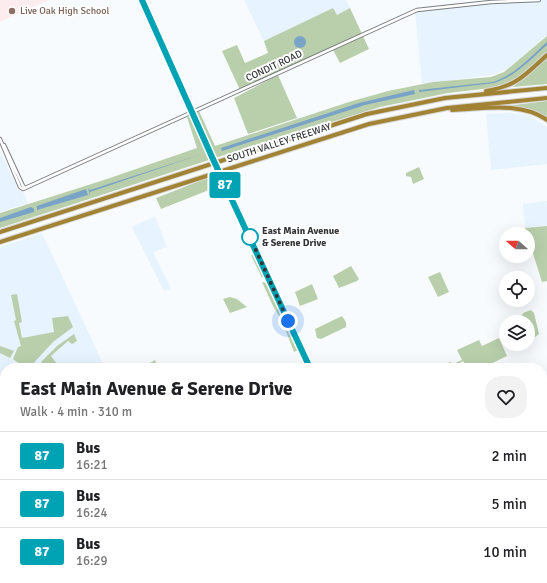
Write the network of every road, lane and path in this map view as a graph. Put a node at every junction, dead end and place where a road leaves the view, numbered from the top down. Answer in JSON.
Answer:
{"nodes":[{"id":1,"x":142,"y":0,"type":"edge"},
{"id":2,"x":539,"y":0,"type":"edge"},
{"id":3,"x":547,"y":56,"type":"edge"},
{"id":4,"x":547,"y":88,"type":"edge"},
{"id":5,"x":459,"y":96,"type":"junction"},
{"id":6,"x":547,"y":98,"type":"edge"},
{"id":7,"x":434,"y":110,"type":"junction"},
{"id":8,"x":193,"y":112,"type":"junction"},
{"id":9,"x":547,"y":120,"type":"edge"},
{"id":10,"x":0,"y":138,"type":"edge"},
{"id":11,"x":0,"y":232,"type":"edge"},
{"id":12,"x":0,"y":242,"type":"edge"},
{"id":13,"x":308,"y":363,"type":"edge"}],
"edges":[{"from":1,"to":8,"type":"street"},
{"from":2,"to":8,"type":"street","name":"CONDIT ROAD"},
{"from":3,"to":5,"type":"highway"},
{"from":4,"to":5,"type":"highway","name":"SOUTH VALLEY FREEWAY"},
{"from":5,"to":11,"type":"highway","name":"SOUTH VALLEY FREEWAY"},
{"from":6,"to":7,"type":"highway","name":"SOUTH VALLEY FREEWAY"},
{"from":7,"to":9,"type":"highway"},
{"from":7,"to":12,"type":"highway","name":"SOUTH VALLEY FREEWAY"},
{"from":8,"to":10,"type":"street","name":"CONDIT ROAD"},
{"from":8,"to":13,"type":"street","bridge":true}]}
